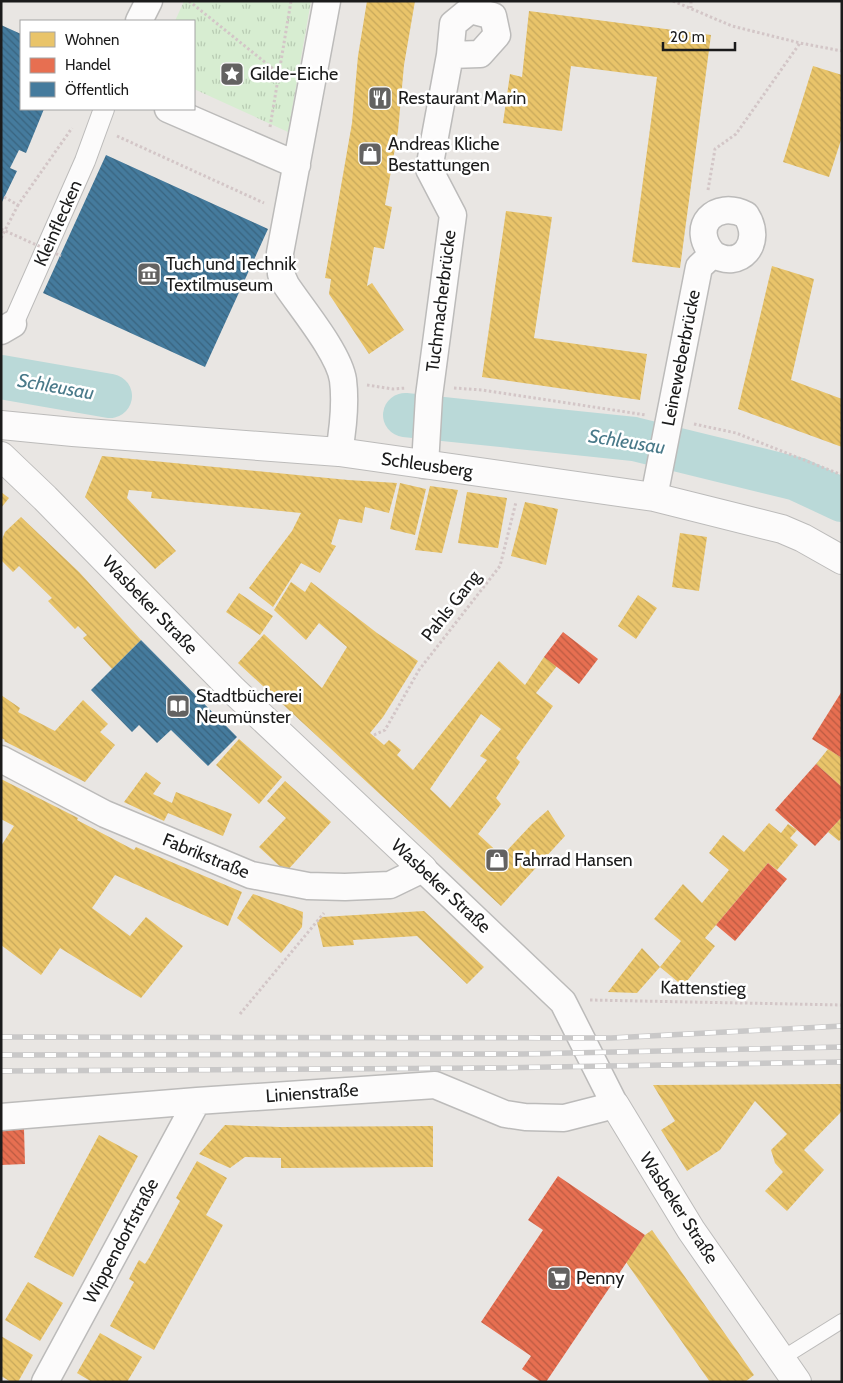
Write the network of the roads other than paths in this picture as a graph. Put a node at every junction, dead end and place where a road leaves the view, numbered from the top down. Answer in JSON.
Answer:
{"nodes":[{"id":1,"x":149,"y":1,"type":"edge"},
{"id":2,"x":327,"y":1,"type":"edge"},
{"id":3,"x":140,"y":20,"type":"edge"},
{"id":4,"x":450,"y":55,"type":"dead end"},
{"id":5,"x":170,"y":110,"type":"edge"},
{"id":6,"x":101,"y":118,"type":"edge"},
{"id":7,"x":297,"y":164,"type":"junction"},
{"id":8,"x":713,"y":254,"type":"junction"},
{"id":9,"x":7,"y":327,"type":"edge"},
{"id":10,"x":1,"y":425,"type":"edge"},
{"id":11,"x":339,"y":452,"type":"junction"},
{"id":12,"x":1,"y":456,"type":"edge"},
{"id":13,"x":425,"y":465,"type":"junction"},
{"id":14,"x":654,"y":497,"type":"junction"},
{"id":15,"x":842,"y":560,"type":"edge"},
{"id":16,"x":1,"y":759,"type":"edge"},
{"id":17,"x":423,"y":869,"type":"junction"},
{"id":18,"x":197,"y":1101,"type":"junction"},
{"id":19,"x":615,"y":1105,"type":"junction"},
{"id":20,"x":1,"y":1117,"type":"edge"},
{"id":21,"x":842,"y":1321,"type":"edge"},
{"id":22,"x":781,"y":1359,"type":"junction"},
{"id":23,"x":45,"y":1382,"type":"edge"},
{"id":24,"x":798,"y":1382,"type":"edge"}],
"edges":[{"from":1,"to":3,"type":"street"},
{"from":2,"to":7,"type":"street"},
{"from":4,"to":13,"type":"street","name":"Tuchmacherbrücke"},
{"from":5,"to":7,"type":"street"},
{"from":6,"to":9,"type":"street","name":"Kleinflecken"},
{"from":7,"to":11,"type":"street"},
{"from":8,"to":8,"type":"street"},
{"from":8,"to":14,"type":"street","name":"Leineweberbrücke"},
{"from":10,"to":11,"type":"street","name":"Schleusberg"},
{"from":11,"to":13,"type":"street","name":"Schleusberg"},
{"from":12,"to":17,"type":"street","name":"Wasbeker Straße"},
{"from":13,"to":14,"type":"street","name":"Schleusberg"},
{"from":14,"to":15,"type":"street","name":"Schleusberg"},
{"from":16,"to":17,"type":"street","name":"Fabrikstraße"},
{"from":17,"to":19,"type":"street","name":"Wasbeker Straße"},
{"from":18,"to":19,"type":"street","name":"Linienstraße"},
{"from":18,"to":20,"type":"street","name":"Linienstraße"},
{"from":18,"to":23,"type":"street","name":"Wippendorfstraße"},
{"from":19,"to":22,"type":"street","name":"Wasbeker Straße"},
{"from":21,"to":22,"type":"lane"},
{"from":22,"to":24,"type":"street","name":"Wasbeker Straße"}]}
